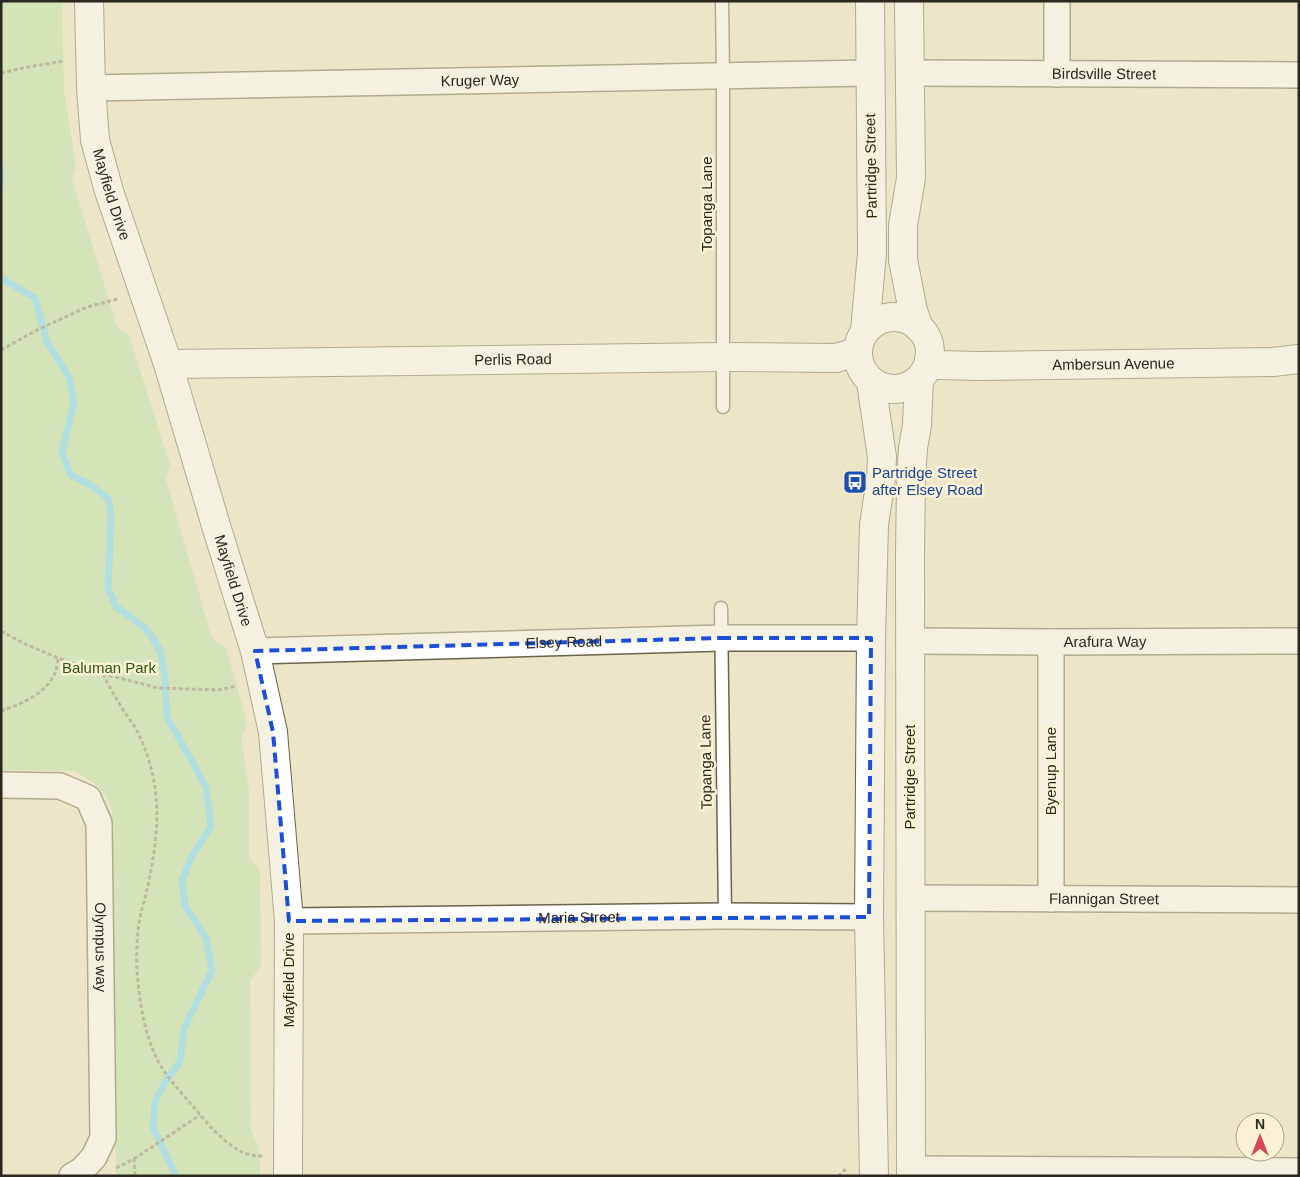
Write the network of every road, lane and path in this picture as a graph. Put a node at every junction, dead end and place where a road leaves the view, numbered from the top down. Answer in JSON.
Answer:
{"nodes":[{"id":1,"x":89,"y":1,"type":"edge"},
{"id":2,"x":722,"y":1,"type":"edge"},
{"id":3,"x":870,"y":1,"type":"edge"},
{"id":4,"x":909,"y":1,"type":"edge"},
{"id":5,"x":1057,"y":1,"type":"edge"},
{"id":6,"x":71,"y":60,"type":"dead end"},
{"id":7,"x":1,"y":73,"type":"edge"},
{"id":8,"x":870,"y":73,"type":"junction"},
{"id":9,"x":910,"y":73,"type":"junction"},
{"id":10,"x":1057,"y":74,"type":"junction"},
{"id":11,"x":1299,"y":75,"type":"edge"},
{"id":12,"x":723,"y":76,"type":"junction"},
{"id":13,"x":91,"y":88,"type":"junction"},
{"id":14,"x":118,"y":299,"type":"dead end"},
{"id":15,"x":919,"y":328,"type":"junction"},
{"id":16,"x":861,"y":342,"type":"junction"},
{"id":17,"x":1,"y":350,"type":"edge"},
{"id":18,"x":723,"y":357,"type":"junction"},
{"id":19,"x":1299,"y":359,"type":"edge"},
{"id":20,"x":168,"y":364,"type":"junction"},
{"id":21,"x":924,"y":369,"type":"junction"},
{"id":22,"x":871,"y":382,"type":"junction"},
{"id":23,"x":723,"y":408,"type":"dead end"},
{"id":24,"x":721,"y":608,"type":"dead end"},
{"id":25,"x":1,"y":631,"type":"edge"},
{"id":26,"x":721,"y":638,"type":"junction"},
{"id":27,"x":871,"y":638,"type":"junction"},
{"id":28,"x":911,"y":641,"type":"junction"},
{"id":29,"x":1299,"y":641,"type":"edge"},
{"id":30,"x":1050,"y":642,"type":"junction"},
{"id":31,"x":255,"y":651,"type":"junction"},
{"id":32,"x":58,"y":658,"type":"junction"},
{"id":33,"x":102,"y":674,"type":"junction"},
{"id":34,"x":244,"y":684,"type":"dead end"},
{"id":35,"x":1,"y":711,"type":"edge"},
{"id":36,"x":1,"y":785,"type":"edge"},
{"id":37,"x":910,"y":898,"type":"junction"},
{"id":38,"x":1050,"y":899,"type":"junction"},
{"id":39,"x":1299,"y":900,"type":"edge"},
{"id":40,"x":725,"y":916,"type":"junction"},
{"id":41,"x":869,"y":917,"type":"junction"},
{"id":42,"x":289,"y":921,"type":"junction"},
{"id":43,"x":200,"y":1115,"type":"junction"},
{"id":44,"x":268,"y":1156,"type":"dead end"},
{"id":45,"x":134,"y":1159,"type":"junction"},
{"id":46,"x":115,"y":1169,"type":"dead end"},
{"id":47,"x":1299,"y":1170,"type":"edge"},
{"id":48,"x":911,"y":1172,"type":"edge"},
{"id":49,"x":1044,"y":1173,"type":"edge"},
{"id":50,"x":72,"y":1176,"type":"edge"},
{"id":51,"x":135,"y":1176,"type":"edge"},
{"id":52,"x":288,"y":1176,"type":"edge"},
{"id":53,"x":874,"y":1176,"type":"edge"}],
"edges":[{"from":1,"to":13,"type":"main road","name":"Mayfield Drive"},
{"from":2,"to":12,"type":"lane","name":"Topanga Lane"},
{"from":3,"to":8,"type":"main road","name":"Partridge Street"},
{"from":4,"to":9,"type":"main road"},
{"from":5,"to":10,"type":"street"},
{"from":6,"to":7,"type":"path"},
{"from":8,"to":12,"type":"street","name":"Kruger Way"},
{"from":8,"to":16,"type":"main road","name":"Partridge Street"},
{"from":9,"to":10,"type":"street","name":"Birdsville Street"},
{"from":9,"to":15,"type":"main road"},
{"from":10,"to":11,"type":"street","name":"Birdsville Street"},
{"from":12,"to":13,"type":"street","name":"Kruger Way"},
{"from":12,"to":18,"type":"lane","name":"Topanga Lane"},
{"from":13,"to":20,"type":"main road","name":"Mayfield Drive"},
{"from":14,"to":17,"type":"path"},
{"from":15,"to":16,"type":"main road"},
{"from":15,"to":21,"type":"main road"},
{"from":16,"to":18,"type":"main road","name":"Perlis Road"},
{"from":16,"to":22,"type":"main road"},
{"from":18,"to":20,"type":"main road","name":"Perlis Road"},
{"from":18,"to":23,"type":"lane","name":"Topanga Lane"},
{"from":19,"to":21,"type":"main road","name":"Ambersun Avenue"},
{"from":20,"to":31,"type":"main road","name":"Mayfield Drive"},
{"from":21,"to":22,"type":"main road"},
{"from":21,"to":28,"type":"main road","name":"Partridge Street"},
{"from":22,"to":27,"type":"main road"},
{"from":24,"to":26,"type":"lane","name":"Topanga Lane"},
{"from":25,"to":32,"type":"path"},
{"from":26,"to":27,"type":"street","name":"Elsey Road"},
{"from":26,"to":31,"type":"street","name":"Elsey Road"},
{"from":26,"to":40,"type":"lane","name":"Topanga Lane"},
{"from":27,"to":41,"type":"main road"},
{"from":28,"to":30,"type":"street","name":"Arafura Way"},
{"from":28,"to":37,"type":"main road","name":"Partridge Street"},
{"from":29,"to":30,"type":"street","name":"Arafura Way"},
{"from":30,"to":38,"type":"street","name":"Byenup Lane"},
{"from":31,"to":42,"type":"main road","name":"Mayfield Drive"},
{"from":32,"to":33,"type":"path"},
{"from":32,"to":35,"type":"path"},
{"from":33,"to":34,"type":"path"},
{"from":33,"to":43,"type":"path"},
{"from":36,"to":50,"type":"street","name":"Olympus way"},
{"from":37,"to":38,"type":"street","name":"Flannigan Street"},
{"from":37,"to":48,"type":"main road","name":"Partridge Street"},
{"from":38,"to":39,"type":"street","name":"Flannigan Street"},
{"from":40,"to":41,"type":"street","name":"Maria Street"},
{"from":40,"to":42,"type":"street","name":"Maria Street"},
{"from":41,"to":53,"type":"main road"},
{"from":42,"to":52,"type":"main road","name":"Mayfield Drive"},
{"from":43,"to":44,"type":"path"},
{"from":43,"to":45,"type":"path"},
{"from":45,"to":46,"type":"path"},
{"from":45,"to":51,"type":"path"},
{"from":47,"to":49,"type":"street"},
{"from":48,"to":49,"type":"street"}]}
